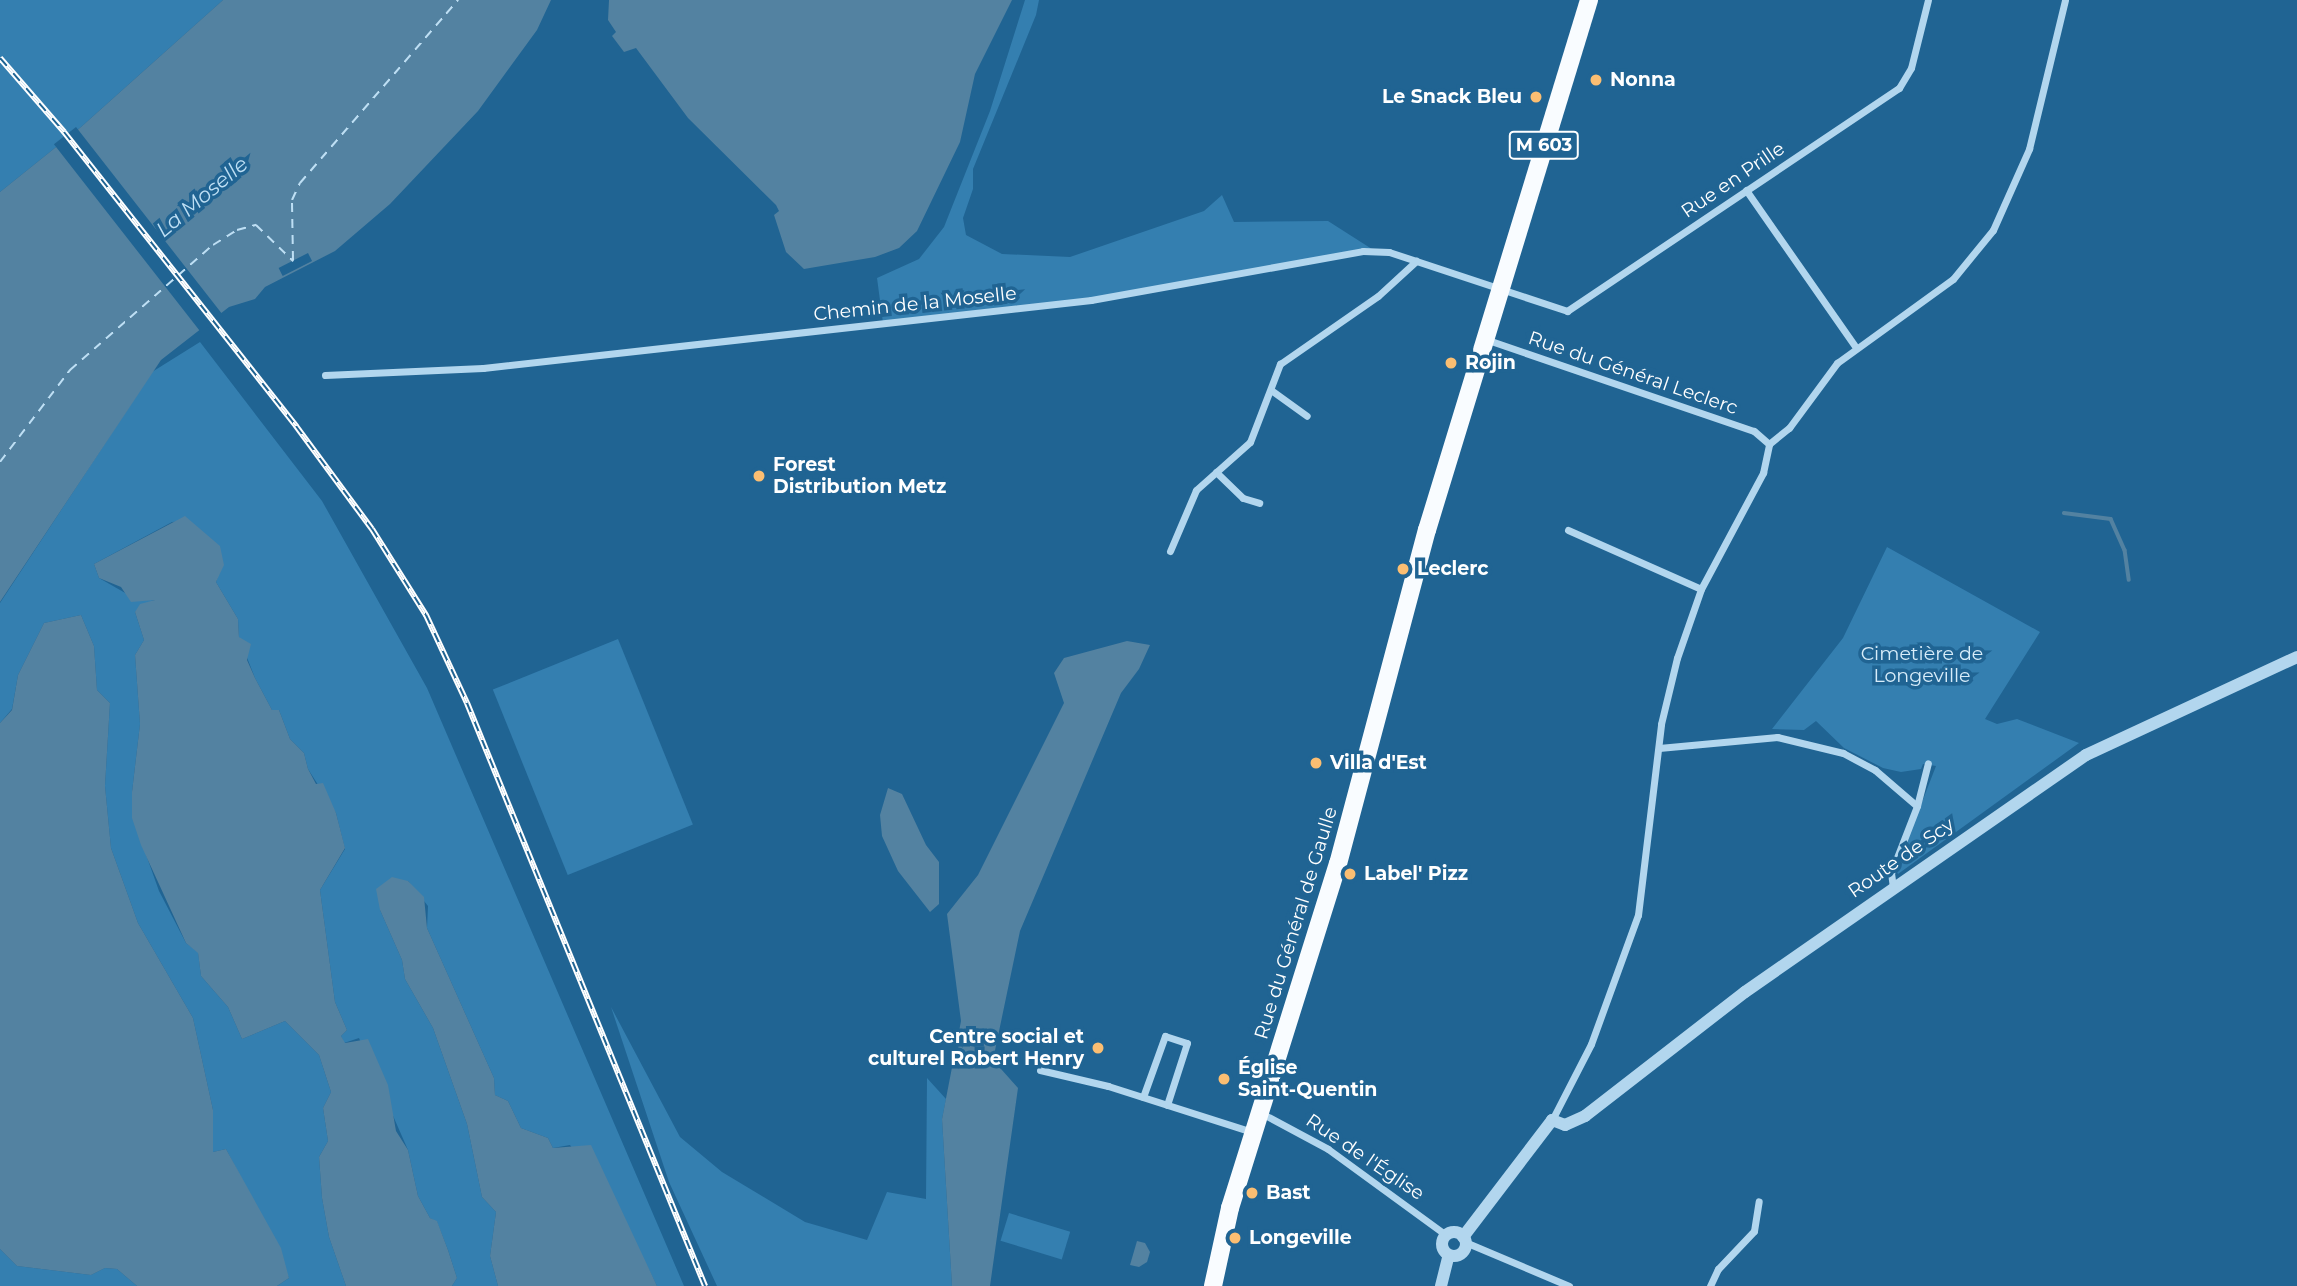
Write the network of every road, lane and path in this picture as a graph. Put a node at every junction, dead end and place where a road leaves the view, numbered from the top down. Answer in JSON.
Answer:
{"nodes":[{"id":1,"x":1589,"y":0,"type":"edge"},
{"id":2,"x":1928,"y":0,"type":"edge"},
{"id":3,"x":2066,"y":0,"type":"edge"},
{"id":4,"x":1746,"y":190,"type":"junction"},
{"id":5,"x":1416,"y":261,"type":"junction"},
{"id":6,"x":1499,"y":289,"type":"junction"},
{"id":7,"x":1483,"y":338,"type":"junction"},
{"id":8,"x":1855,"y":346,"type":"junction"},
{"id":9,"x":325,"y":375,"type":"dead end"},
{"id":10,"x":1272,"y":390,"type":"junction"},
{"id":11,"x":1307,"y":416,"type":"dead end"},
{"id":12,"x":1769,"y":444,"type":"junction"},
{"id":13,"x":1216,"y":472,"type":"junction"},
{"id":14,"x":1259,"y":503,"type":"dead end"},
{"id":15,"x":1568,"y":530,"type":"dead end"},
{"id":16,"x":1170,"y":551,"type":"dead end"},
{"id":17,"x":1701,"y":589,"type":"junction"},
{"id":18,"x":2297,"y":657,"type":"edge"},
{"id":19,"x":1658,"y":748,"type":"junction"},
{"id":20,"x":1928,"y":763,"type":"dead end"},
{"id":21,"x":1917,"y":806,"type":"junction"},
{"id":22,"x":1893,"y":887,"type":"junction"},
{"id":23,"x":1040,"y":1070,"type":"dead end"},
{"id":24,"x":1143,"y":1097,"type":"junction"},
{"id":25,"x":1167,"y":1105,"type":"junction"},
{"id":26,"x":1261,"y":1113,"type":"junction"},
{"id":27,"x":1552,"y":1120,"type":"junction"},
{"id":28,"x":1256,"y":1133,"type":"junction"},
{"id":29,"x":1759,"y":1201,"type":"dead end"},
{"id":30,"x":1446,"y":1236,"type":"junction"},
{"id":31,"x":1464,"y":1239,"type":"junction"},
{"id":32,"x":1450,"y":1255,"type":"junction"},
{"id":33,"x":1213,"y":1286,"type":"edge"},
{"id":34,"x":1441,"y":1286,"type":"edge"},
{"id":35,"x":1569,"y":1286,"type":"edge"},
{"id":36,"x":1710,"y":1286,"type":"edge"}],
"edges":[{"from":1,"to":6,"type":"main road","number":"M 603"},
{"from":2,"to":4,"type":"street","name":"Rue en Prille"},
{"from":3,"to":8,"type":"street"},
{"from":4,"to":6,"type":"street","name":"Rue en Prille"},
{"from":4,"to":8,"type":"street"},
{"from":5,"to":6,"type":"street","name":"Chemin de la Moselle"},
{"from":5,"to":9,"type":"street","name":"Chemin de la Moselle"},
{"from":5,"to":10,"type":"street"},
{"from":6,"to":7,"type":"main road","name":"Rue du Général de Gaulle","number":"M 603"},
{"from":7,"to":12,"type":"street","name":"Rue du Général Leclerc"},
{"from":7,"to":26,"type":"main road","name":"Rue du Général de Gaulle","number":"M 603"},
{"from":8,"to":12,"type":"street"},
{"from":10,"to":11,"type":"street"},
{"from":10,"to":13,"type":"street"},
{"from":12,"to":17,"type":"street"},
{"from":13,"to":14,"type":"street"},
{"from":13,"to":16,"type":"street"},
{"from":15,"to":17,"type":"street"},
{"from":17,"to":19,"type":"street"},
{"from":18,"to":22,"type":"street","name":"Route de Scy"},
{"from":19,"to":21,"type":"street"},
{"from":19,"to":27,"type":"street"},
{"from":20,"to":21,"type":"street"},
{"from":21,"to":22,"type":"street"},
{"from":22,"to":27,"type":"street","name":"Route de Scy"},
{"from":23,"to":24,"type":"street"},
{"from":24,"to":25,"type":"street"},
{"from":24,"to":25,"type":"street"},
{"from":25,"to":28,"type":"street"},
{"from":26,"to":28,"type":"main road","name":"Rue du Général de Gaulle","number":"M 603"},
{"from":26,"to":30,"type":"street","name":"Rue de l'Église"},
{"from":27,"to":31,"type":"street"},
{"from":28,"to":33,"type":"main road","name":"Rue du Général de Gaulle","number":"M 603"},
{"from":29,"to":36,"type":"street"},
{"from":30,"to":31,"type":"street"},
{"from":30,"to":32,"type":"street"},
{"from":31,"to":32,"type":"street"},
{"from":31,"to":35,"type":"street"},
{"from":32,"to":34,"type":"street"}]}
